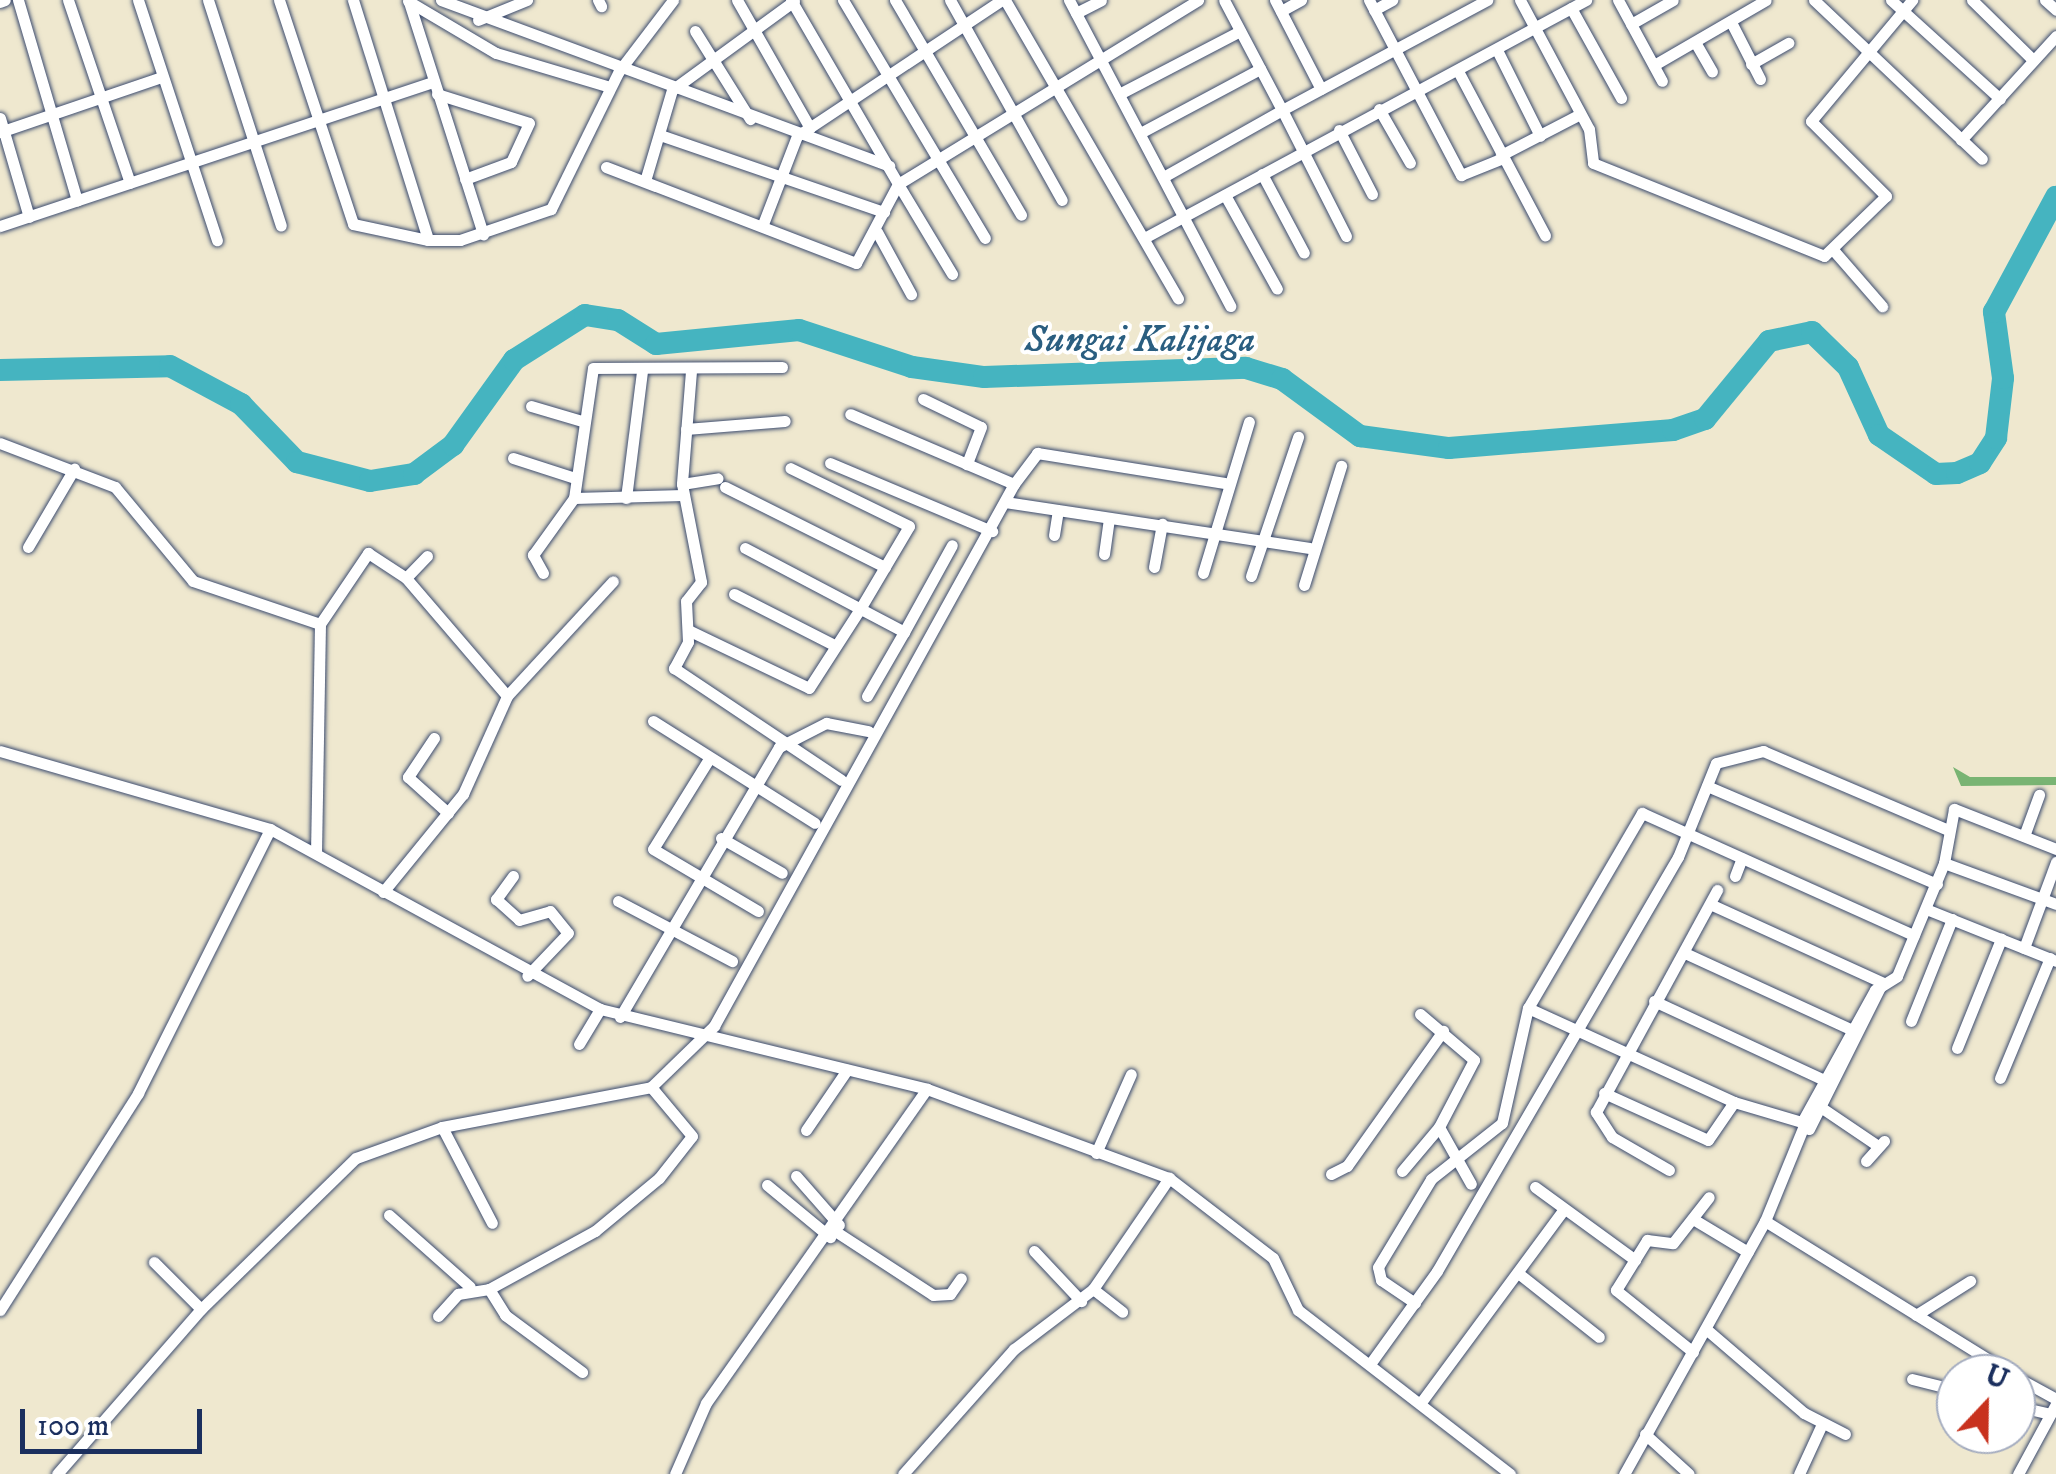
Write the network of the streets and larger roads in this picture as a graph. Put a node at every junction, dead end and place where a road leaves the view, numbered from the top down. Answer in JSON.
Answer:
{"nodes":[{"id":1,"x":18,"y":0,"type":"edge"},
{"id":2,"x":68,"y":0,"type":"edge"},
{"id":3,"x":138,"y":0,"type":"edge"},
{"id":4,"x":208,"y":0,"type":"edge"},
{"id":5,"x":279,"y":0,"type":"edge"},
{"id":6,"x":353,"y":0,"type":"edge"},
{"id":7,"x":441,"y":0,"type":"edge"},
{"id":8,"x":527,"y":0,"type":"edge"},
{"id":9,"x":674,"y":0,"type":"edge"},
{"id":10,"x":738,"y":0,"type":"edge"},
{"id":11,"x":843,"y":0,"type":"edge"},
{"id":12,"x":895,"y":0,"type":"edge"},
{"id":13,"x":950,"y":0,"type":"edge"},
{"id":14,"x":1003,"y":0,"type":"edge"},
{"id":15,"x":1069,"y":0,"type":"edge"},
{"id":16,"x":1101,"y":0,"type":"edge"},
{"id":17,"x":1198,"y":0,"type":"edge"},
{"id":18,"x":1224,"y":0,"type":"edge"},
{"id":19,"x":1301,"y":0,"type":"edge"},
{"id":20,"x":1392,"y":0,"type":"edge"},
{"id":21,"x":1487,"y":0,"type":"edge"},
{"id":22,"x":1520,"y":0,"type":"edge"},
{"id":23,"x":1586,"y":0,"type":"edge"},
{"id":24,"x":1618,"y":0,"type":"edge"},
{"id":25,"x":1673,"y":0,"type":"edge"},
{"id":26,"x":1766,"y":0,"type":"edge"},
{"id":27,"x":1814,"y":0,"type":"edge"},
{"id":28,"x":1891,"y":0,"type":"edge"},
{"id":29,"x":1912,"y":0,"type":"edge"},
{"id":30,"x":1972,"y":0,"type":"edge"},
{"id":31,"x":2046,"y":0,"type":"edge"},
{"id":32,"x":408,"y":1,"type":"edge"},
{"id":33,"x":793,"y":1,"type":"edge"},
{"id":34,"x":1372,"y":5,"type":"edge"},
{"id":35,"x":1278,"y":6,"type":"edge"},
{"id":36,"x":1571,"y":8,"type":"junction"},
{"id":37,"x":1901,"y":10,"type":"junction"},
{"id":38,"x":2056,"y":10,"type":"edge"},
{"id":39,"x":1076,"y":13,"type":"junction"},
{"id":40,"x":478,"y":20,"type":"junction"},
{"id":41,"x":1731,"y":22,"type":"junction"},
{"id":42,"x":1631,"y":24,"type":"junction"},
{"id":43,"x":965,"y":26,"type":"junction"},
{"id":44,"x":1534,"y":28,"type":"junction"},
{"id":45,"x":695,"y":30,"type":"dead end"},
{"id":46,"x":754,"y":30,"type":"junction"},
{"id":47,"x":1240,"y":31,"type":"junction"},
{"id":48,"x":2056,"y":36,"type":"edge"},
{"id":49,"x":1696,"y":42,"type":"junction"},
{"id":50,"x":1788,"y":43,"type":"dead end"},
{"id":51,"x":1396,"y":49,"type":"junction"},
{"id":52,"x":1863,"y":49,"type":"junction"},
{"id":53,"x":925,"y":50,"type":"junction"},
{"id":54,"x":1497,"y":50,"type":"junction"},
{"id":55,"x":1100,"y":55,"type":"junction"},
{"id":56,"x":716,"y":58,"type":"junction"},
{"id":57,"x":2033,"y":60,"type":"junction"},
{"id":58,"x":1751,"y":64,"type":"junction"},
{"id":59,"x":1654,"y":65,"type":"junction"},
{"id":60,"x":1260,"y":69,"type":"junction"},
{"id":61,"x":619,"y":71,"type":"junction"},
{"id":62,"x":1458,"y":71,"type":"junction"},
{"id":63,"x":1712,"y":71,"type":"dead end"},
{"id":64,"x":888,"y":73,"type":"junction"},
{"id":65,"x":162,"y":77,"type":"junction"},
{"id":66,"x":1760,"y":79,"type":"dead end"},
{"id":67,"x":1662,"y":81,"type":"dead end"},
{"id":68,"x":1054,"y":84,"type":"junction"},
{"id":69,"x":610,"y":87,"type":"junction"},
{"id":70,"x":435,"y":88,"type":"junction"},
{"id":71,"x":1322,"y":89,"type":"junction"},
{"id":72,"x":672,"y":90,"type":"junction"},
{"id":73,"x":1418,"y":90,"type":"junction"},
{"id":74,"x":1121,"y":94,"type":"junction"},
{"id":75,"x":103,"y":98,"type":"junction"},
{"id":76,"x":381,"y":98,"type":"junction"},
{"id":77,"x":1621,"y":98,"type":"dead end"},
{"id":78,"x":2000,"y":98,"type":"junction"},
{"id":79,"x":849,"y":100,"type":"junction"},
{"id":80,"x":1014,"y":109,"type":"junction"},
{"id":81,"x":1379,"y":109,"type":"junction"},
{"id":82,"x":1282,"y":110,"type":"junction"},
{"id":83,"x":1580,"y":114,"type":"junction"},
{"id":84,"x":54,"y":116,"type":"junction"},
{"id":85,"x":0,"y":118,"type":"edge"},
{"id":86,"x":750,"y":118,"type":"junction"},
{"id":87,"x":317,"y":119,"type":"junction"},
{"id":88,"x":810,"y":128,"type":"junction"},
{"id":89,"x":1339,"y":130,"type":"junction"},
{"id":90,"x":2,"y":131,"type":"edge"},
{"id":91,"x":1142,"y":132,"type":"junction"},
{"id":92,"x":976,"y":134,"type":"junction"},
{"id":93,"x":660,"y":135,"type":"junction"},
{"id":94,"x":797,"y":136,"type":"junction"},
{"id":95,"x":1540,"y":136,"type":"junction"},
{"id":96,"x":1962,"y":140,"type":"junction"},
{"id":97,"x":254,"y":141,"type":"junction"},
{"id":98,"x":1303,"y":150,"type":"junction"},
{"id":99,"x":1502,"y":156,"type":"junction"},
{"id":100,"x":1982,"y":159,"type":"dead end"},
{"id":101,"x":938,"y":161,"type":"junction"},
{"id":102,"x":190,"y":163,"type":"junction"},
{"id":103,"x":1410,"y":163,"type":"dead end"},
{"id":104,"x":889,"y":166,"type":"junction"},
{"id":105,"x":606,"y":167,"type":"dead end"},
{"id":106,"x":1262,"y":174,"type":"junction"},
{"id":107,"x":781,"y":175,"type":"junction"},
{"id":108,"x":1165,"y":176,"type":"junction"},
{"id":109,"x":465,"y":179,"type":"junction"},
{"id":110,"x":645,"y":181,"type":"junction"},
{"id":111,"x":130,"y":183,"type":"junction"},
{"id":112,"x":898,"y":184,"type":"junction"},
{"id":113,"x":1372,"y":194,"type":"dead end"},
{"id":114,"x":1224,"y":195,"type":"junction"},
{"id":115,"x":77,"y":200,"type":"junction"},
{"id":116,"x":1062,"y":200,"type":"dead end"},
{"id":117,"x":884,"y":212,"type":"junction"},
{"id":118,"x":1184,"y":213,"type":"junction"},
{"id":119,"x":1020,"y":214,"type":"dead end"},
{"id":120,"x":30,"y":217,"type":"junction"},
{"id":121,"x":763,"y":224,"type":"junction"},
{"id":122,"x":0,"y":226,"type":"edge"},
{"id":123,"x":281,"y":226,"type":"dead end"},
{"id":124,"x":877,"y":232,"type":"junction"},
{"id":125,"x":483,"y":234,"type":"junction"},
{"id":126,"x":1545,"y":235,"type":"dead end"},
{"id":127,"x":1346,"y":236,"type":"dead end"},
{"id":128,"x":1146,"y":237,"type":"junction"},
{"id":129,"x":985,"y":238,"type":"dead end"},
{"id":130,"x":217,"y":240,"type":"dead end"},
{"id":131,"x":428,"y":240,"type":"junction"},
{"id":132,"x":1835,"y":252,"type":"junction"},
{"id":133,"x":1304,"y":253,"type":"dead end"},
{"id":134,"x":952,"y":274,"type":"dead end"},
{"id":135,"x":1276,"y":289,"type":"dead end"},
{"id":136,"x":912,"y":294,"type":"dead end"},
{"id":137,"x":1178,"y":299,"type":"dead end"},
{"id":138,"x":1230,"y":306,"type":"dead end"},
{"id":139,"x":1882,"y":306,"type":"dead end"},
{"id":140,"x":782,"y":366,"type":"dead end"},
{"id":141,"x":642,"y":371,"type":"junction"},
{"id":142,"x":692,"y":371,"type":"junction"},
{"id":143,"x":923,"y":399,"type":"dead end"},
{"id":144,"x":532,"y":406,"type":"dead end"},
{"id":145,"x":850,"y":414,"type":"dead end"},
{"id":146,"x":582,"y":421,"type":"junction"},
{"id":147,"x":785,"y":421,"type":"dead end"},
{"id":148,"x":1249,"y":422,"type":"dead end"},
{"id":149,"x":686,"y":428,"type":"junction"},
{"id":150,"x":1298,"y":437,"type":"dead end"},
{"id":151,"x":0,"y":443,"type":"edge"},
{"id":152,"x":513,"y":458,"type":"dead end"},
{"id":153,"x":830,"y":463,"type":"dead end"},
{"id":154,"x":967,"y":464,"type":"junction"},
{"id":155,"x":1341,"y":466,"type":"dead end"},
{"id":156,"x":790,"y":468,"type":"dead end"},
{"id":157,"x":74,"y":469,"type":"junction"},
{"id":158,"x":575,"y":478,"type":"junction"},
{"id":159,"x":1224,"y":483,"type":"junction"},
{"id":160,"x":1014,"y":484,"type":"junction"},
{"id":161,"x":683,"y":489,"type":"junction"},
{"id":162,"x":574,"y":498,"type":"junction"},
{"id":163,"x":626,"y":498,"type":"junction"},
{"id":164,"x":1005,"y":502,"type":"junction"},
{"id":165,"x":1058,"y":511,"type":"junction"},
{"id":166,"x":1109,"y":518,"type":"junction"},
{"id":167,"x":1162,"y":524,"type":"junction"},
{"id":168,"x":1210,"y":530,"type":"junction"},
{"id":169,"x":992,"y":531,"type":"junction"},
{"id":170,"x":1054,"y":535,"type":"dead end"},
{"id":171,"x":1260,"y":536,"type":"junction"},
{"id":172,"x":952,"y":545,"type":"dead end"},
{"id":173,"x":28,"y":547,"type":"dead end"},
{"id":174,"x":745,"y":548,"type":"dead end"},
{"id":175,"x":1310,"y":548,"type":"junction"},
{"id":176,"x":1104,"y":554,"type":"dead end"},
{"id":177,"x":426,"y":556,"type":"dead end"},
{"id":178,"x":885,"y":567,"type":"junction"},
{"id":179,"x":1154,"y":568,"type":"dead end"},
{"id":180,"x":1202,"y":573,"type":"dead end"},
{"id":181,"x":543,"y":574,"type":"dead end"},
{"id":182,"x":1251,"y":576,"type":"dead end"},
{"id":183,"x":406,"y":578,"type":"junction"},
{"id":184,"x":613,"y":581,"type":"dead end"},
{"id":185,"x":1304,"y":585,"type":"dead end"},
{"id":186,"x":734,"y":594,"type":"dead end"},
{"id":187,"x":860,"y":609,"type":"junction"},
{"id":188,"x":320,"y":624,"type":"junction"},
{"id":189,"x":688,"y":630,"type":"junction"},
{"id":190,"x":904,"y":632,"type":"junction"},
{"id":191,"x":836,"y":646,"type":"junction"},
{"id":192,"x":507,"y":696,"type":"junction"},
{"id":193,"x":867,"y":696,"type":"dead end"},
{"id":194,"x":653,"y":721,"type":"dead end"},
{"id":195,"x":868,"y":732,"type":"dead end"},
{"id":196,"x":434,"y":738,"type":"dead end"},
{"id":197,"x":779,"y":747,"type":"junction"},
{"id":198,"x":0,"y":751,"type":"edge"},
{"id":199,"x":708,"y":762,"type":"junction"},
{"id":200,"x":840,"y":780,"type":"dead end"},
{"id":201,"x":1707,"y":786,"type":"junction"},
{"id":202,"x":751,"y":788,"type":"junction"},
{"id":203,"x":2040,"y":795,"type":"dead end"},
{"id":204,"x":448,"y":813,"type":"junction"},
{"id":205,"x":815,"y":823,"type":"dead end"},
{"id":206,"x":270,"y":829,"type":"junction"},
{"id":207,"x":1948,"y":830,"type":"junction"},
{"id":208,"x":1689,"y":834,"type":"junction"},
{"id":209,"x":2024,"y":836,"type":"junction"},
{"id":210,"x":721,"y":838,"type":"junction"},
{"id":211,"x":2056,"y":849,"type":"edge"},
{"id":212,"x":316,"y":852,"type":"junction"},
{"id":213,"x":1742,"y":858,"type":"junction"},
{"id":214,"x":2056,"y":862,"type":"edge"},
{"id":215,"x":1944,"y":863,"type":"junction"},
{"id":216,"x":782,"y":874,"type":"dead end"},
{"id":217,"x":512,"y":876,"type":"dead end"},
{"id":218,"x":1735,"y":876,"type":"dead end"},
{"id":219,"x":696,"y":878,"type":"junction"},
{"id":220,"x":1936,"y":884,"type":"junction"},
{"id":221,"x":1717,"y":890,"type":"dead end"},
{"id":222,"x":384,"y":892,"type":"junction"},
{"id":223,"x":2043,"y":899,"type":"junction"},
{"id":224,"x":618,"y":901,"type":"dead end"},
{"id":225,"x":1710,"y":904,"type":"junction"},
{"id":226,"x":2056,"y":904,"type":"edge"},
{"id":227,"x":1926,"y":909,"type":"junction"},
{"id":228,"x":758,"y":911,"type":"dead end"},
{"id":229,"x":1952,"y":919,"type":"junction"},
{"id":230,"x":670,"y":931,"type":"junction"},
{"id":231,"x":1914,"y":934,"type":"junction"},
{"id":232,"x":2001,"y":939,"type":"junction"},
{"id":233,"x":2024,"y":948,"type":"junction"},
{"id":234,"x":1687,"y":954,"type":"junction"},
{"id":235,"x":2053,"y":960,"type":"edge"},
{"id":236,"x":732,"y":961,"type":"dead end"},
{"id":237,"x":527,"y":976,"type":"junction"},
{"id":238,"x":1882,"y":985,"type":"junction"},
{"id":239,"x":1654,"y":1002,"type":"junction"},
{"id":240,"x":1528,"y":1008,"type":"junction"},
{"id":241,"x":600,"y":1009,"type":"junction"},
{"id":242,"x":1420,"y":1014,"type":"dead end"},
{"id":243,"x":620,"y":1016,"type":"junction"},
{"id":244,"x":1911,"y":1021,"type":"dead end"},
{"id":245,"x":1576,"y":1029,"type":"junction"},
{"id":246,"x":1852,"y":1030,"type":"junction"},
{"id":247,"x":1442,"y":1031,"type":"junction"},
{"id":248,"x":704,"y":1039,"type":"junction"},
{"id":249,"x":579,"y":1044,"type":"dead end"},
{"id":250,"x":1956,"y":1048,"type":"dead end"},
{"id":251,"x":1622,"y":1051,"type":"junction"},
{"id":252,"x":847,"y":1070,"type":"junction"},
{"id":253,"x":1131,"y":1074,"type":"dead end"},
{"id":254,"x":2000,"y":1078,"type":"dead end"},
{"id":255,"x":1824,"y":1080,"type":"junction"},
{"id":256,"x":651,"y":1087,"type":"junction"},
{"id":257,"x":927,"y":1089,"type":"junction"},
{"id":258,"x":1604,"y":1093,"type":"junction"},
{"id":259,"x":1734,"y":1102,"type":"junction"},
{"id":260,"x":1817,"y":1104,"type":"junction"},
{"id":261,"x":1502,"y":1122,"type":"junction"},
{"id":262,"x":1806,"y":1125,"type":"junction"},
{"id":263,"x":442,"y":1127,"type":"junction"},
{"id":264,"x":1439,"y":1127,"type":"junction"},
{"id":265,"x":1518,"y":1129,"type":"junction"},
{"id":266,"x":806,"y":1130,"type":"dead end"},
{"id":267,"x":1096,"y":1153,"type":"junction"},
{"id":268,"x":1454,"y":1160,"type":"junction"},
{"id":269,"x":1866,"y":1161,"type":"dead end"},
{"id":270,"x":1441,"y":1170,"type":"junction"},
{"id":271,"x":1670,"y":1170,"type":"dead end"},
{"id":272,"x":1402,"y":1171,"type":"dead end"},
{"id":273,"x":1331,"y":1174,"type":"dead end"},
{"id":274,"x":796,"y":1176,"type":"dead end"},
{"id":275,"x":1169,"y":1178,"type":"junction"},
{"id":276,"x":1471,"y":1184,"type":"junction"},
{"id":277,"x":768,"y":1185,"type":"dead end"},
{"id":278,"x":1535,"y":1187,"type":"dead end"},
{"id":279,"x":1484,"y":1191,"type":"junction"},
{"id":280,"x":1709,"y":1197,"type":"dead end"},
{"id":281,"x":1564,"y":1209,"type":"junction"},
{"id":282,"x":388,"y":1215,"type":"dead end"},
{"id":283,"x":1693,"y":1219,"type":"junction"},
{"id":284,"x":1765,"y":1221,"type":"junction"},
{"id":285,"x":492,"y":1223,"type":"dead end"},
{"id":286,"x":835,"y":1231,"type":"junction"},
{"id":287,"x":1034,"y":1252,"type":"dead end"},
{"id":288,"x":1748,"y":1252,"type":"junction"},
{"id":289,"x":1635,"y":1260,"type":"junction"},
{"id":290,"x":154,"y":1262,"type":"dead end"},
{"id":291,"x":1518,"y":1273,"type":"junction"},
{"id":292,"x":961,"y":1278,"type":"dead end"},
{"id":293,"x":1970,"y":1281,"type":"dead end"},
{"id":294,"x":470,"y":1287,"type":"junction"},
{"id":295,"x":489,"y":1289,"type":"junction"},
{"id":296,"x":1093,"y":1289,"type":"junction"},
{"id":297,"x":1081,"y":1301,"type":"junction"},
{"id":298,"x":1414,"y":1303,"type":"junction"},
{"id":299,"x":0,"y":1310,"type":"edge"},
{"id":300,"x":201,"y":1310,"type":"junction"},
{"id":301,"x":1122,"y":1312,"type":"dead end"},
{"id":302,"x":1916,"y":1315,"type":"junction"},
{"id":303,"x":438,"y":1316,"type":"dead end"},
{"id":304,"x":1706,"y":1329,"type":"junction"},
{"id":305,"x":1599,"y":1337,"type":"dead end"},
{"id":306,"x":1693,"y":1352,"type":"junction"},
{"id":307,"x":1980,"y":1354,"type":"edge"},
{"id":308,"x":1370,"y":1364,"type":"junction"},
{"id":309,"x":582,"y":1372,"type":"dead end"},
{"id":310,"x":1912,"y":1379,"type":"dead end"},
{"id":311,"x":1936,"y":1385,"type":"edge"},
{"id":312,"x":1422,"y":1400,"type":"junction"},
{"id":313,"x":2054,"y":1406,"type":"edge"},
{"id":314,"x":1822,"y":1424,"type":"junction"},
{"id":315,"x":1645,"y":1434,"type":"junction"},
{"id":316,"x":1845,"y":1434,"type":"dead end"},
{"id":317,"x":57,"y":1474,"type":"edge"},
{"id":318,"x":675,"y":1474,"type":"edge"},
{"id":319,"x":903,"y":1474,"type":"edge"},
{"id":320,"x":1510,"y":1474,"type":"edge"},
{"id":321,"x":1624,"y":1474,"type":"edge"},
{"id":322,"x":1689,"y":1474,"type":"edge"},
{"id":323,"x":1799,"y":1474,"type":"edge"},
{"id":324,"x":2018,"y":1474,"type":"edge"}],
"edges":[{"from":1,"to":84,"type":"street"},
{"from":2,"to":75,"type":"street"},
{"from":3,"to":65,"type":"street"},
{"from":4,"to":97,"type":"street"},
{"from":5,"to":87,"type":"street"},
{"from":6,"to":76,"type":"street"},
{"from":7,"to":40,"type":"street"},
{"from":8,"to":40,"type":"street"},
{"from":9,"to":61,"type":"street"},
{"from":10,"to":46,"type":"street"},
{"from":11,"to":64,"type":"street"},
{"from":12,"to":53,"type":"street"},
{"from":13,"to":43,"type":"street"},
{"from":14,"to":43,"type":"street"},
{"from":14,"to":68,"type":"street"},
{"from":15,"to":39,"type":"street"},
{"from":16,"to":39,"type":"street"},
{"from":17,"to":55,"type":"street"},
{"from":18,"to":47,"type":"street"},
{"from":19,"to":35,"type":"street"},
{"from":20,"to":34,"type":"street"},
{"from":21,"to":51,"type":"street"},
{"from":22,"to":44,"type":"street"},
{"from":23,"to":36,"type":"street"},
{"from":24,"to":42,"type":"street"},
{"from":25,"to":42,"type":"street"},
{"from":26,"to":41,"type":"street"},
{"from":27,"to":52,"type":"street"},
{"from":28,"to":37,"type":"street"},
{"from":29,"to":37,"type":"street"},
{"from":30,"to":57,"type":"street"},
{"from":31,"to":38,"type":"street"},
{"from":32,"to":69,"type":"street"},
{"from":32,"to":70,"type":"street"},
{"from":33,"to":46,"type":"street"},
{"from":33,"to":79,"type":"street"},
{"from":34,"to":51,"type":"street"},
{"from":35,"to":71,"type":"street"},
{"from":36,"to":44,"type":"street"},
{"from":36,"to":77,"type":"street"},
{"from":37,"to":52,"type":"street"},
{"from":37,"to":78,"type":"street"},
{"from":39,"to":55,"type":"street"},
{"from":40,"to":61,"type":"street"},
{"from":41,"to":49,"type":"street"},
{"from":41,"to":58,"type":"street"},
{"from":42,"to":59,"type":"street"},
{"from":43,"to":53,"type":"street"},
{"from":43,"to":80,"type":"street"},
{"from":44,"to":54,"type":"street"},
{"from":44,"to":83,"type":"street"},
{"from":45,"to":56,"type":"street"},
{"from":46,"to":56,"type":"street"},
{"from":46,"to":88,"type":"street"},
{"from":47,"to":60,"type":"street"},
{"from":47,"to":74,"type":"street"},
{"from":48,"to":57,"type":"street"},
{"from":49,"to":59,"type":"street"},
{"from":49,"to":63,"type":"street"},
{"from":50,"to":58,"type":"street"},
{"from":51,"to":71,"type":"street"},
{"from":51,"to":73,"type":"street"},
{"from":52,"to":96,"type":"street"},
{"from":52,"to":132,"type":"street"},
{"from":53,"to":64,"type":"street"},
{"from":53,"to":92,"type":"street"},
{"from":54,"to":62,"type":"street"},
{"from":54,"to":95,"type":"street"},
{"from":55,"to":68,"type":"street"},
{"from":55,"to":74,"type":"street"},
{"from":56,"to":72,"type":"street"},
{"from":56,"to":86,"type":"street"},
{"from":57,"to":78,"type":"street"},
{"from":58,"to":66,"type":"street"},
{"from":59,"to":67,"type":"street"},
{"from":60,"to":82,"type":"street"},
{"from":60,"to":91,"type":"street"},
{"from":61,"to":69,"type":"street"},
{"from":61,"to":72,"type":"street"},
{"from":62,"to":73,"type":"street"},
{"from":62,"to":99,"type":"street"},
{"from":64,"to":79,"type":"street"},
{"from":64,"to":101,"type":"street"},
{"from":65,"to":75,"type":"street"},
{"from":65,"to":102,"type":"street"},
{"from":68,"to":80,"type":"street"},
{"from":68,"to":128,"type":"street"},
{"from":69,"to":125,"type":"street"},
{"from":70,"to":76,"type":"street"},
{"from":70,"to":109,"type":"street"},
{"from":70,"to":109,"type":"street"},
{"from":71,"to":82,"type":"street"},
{"from":72,"to":86,"type":"street"},
{"from":72,"to":93,"type":"street"},
{"from":73,"to":81,"type":"street"},
{"from":73,"to":99,"type":"street"},
{"from":74,"to":91,"type":"street"},
{"from":75,"to":84,"type":"street"},
{"from":75,"to":111,"type":"street"},
{"from":76,"to":87,"type":"street"},
{"from":76,"to":131,"type":"street"},
{"from":78,"to":96,"type":"street"},
{"from":79,"to":88,"type":"street"},
{"from":79,"to":104,"type":"street"},
{"from":80,"to":92,"type":"street"},
{"from":80,"to":116,"type":"street"},
{"from":81,"to":89,"type":"street"},
{"from":81,"to":103,"type":"street"},
{"from":82,"to":98,"type":"street"},
{"from":82,"to":108,"type":"street"},
{"from":83,"to":95,"type":"street"},
{"from":83,"to":132,"type":"street"},
{"from":84,"to":90,"type":"street"},
{"from":84,"to":115,"type":"street"},
{"from":85,"to":90,"type":"street"},
{"from":86,"to":94,"type":"street"},
{"from":87,"to":97,"type":"street"},
{"from":87,"to":131,"type":"street"},
{"from":88,"to":94,"type":"street"},
{"from":89,"to":98,"type":"street"},
{"from":89,"to":113,"type":"street"},
{"from":90,"to":120,"type":"street"},
{"from":91,"to":108,"type":"street"},
{"from":92,"to":101,"type":"street"},
{"from":92,"to":119,"type":"street"},
{"from":93,"to":107,"type":"street"},
{"from":93,"to":110,"type":"street"},
{"from":94,"to":104,"type":"street"},
{"from":94,"to":107,"type":"street"},
{"from":95,"to":99,"type":"street"},
{"from":96,"to":100,"type":"street"},
{"from":97,"to":102,"type":"street"},
{"from":97,"to":123,"type":"street"},
{"from":98,"to":106,"type":"street"},
{"from":98,"to":127,"type":"street"},
{"from":99,"to":126,"type":"street"},
{"from":101,"to":112,"type":"street"},
{"from":101,"to":129,"type":"street"},
{"from":102,"to":111,"type":"street"},
{"from":102,"to":130,"type":"street"},
{"from":104,"to":112,"type":"street"},
{"from":105,"to":110,"type":"street"},
{"from":106,"to":114,"type":"street"},
{"from":106,"to":133,"type":"street"},
{"from":107,"to":117,"type":"street"},
{"from":107,"to":121,"type":"street"},
{"from":108,"to":118,"type":"street"},
{"from":109,"to":125,"type":"street"},
{"from":110,"to":121,"type":"street"},
{"from":111,"to":115,"type":"street"},
{"from":112,"to":117,"type":"street"},
{"from":112,"to":134,"type":"street"},
{"from":114,"to":118,"type":"street"},
{"from":114,"to":135,"type":"street"},
{"from":115,"to":120,"type":"street"},
{"from":117,"to":124,"type":"street"},
{"from":118,"to":128,"type":"street"},
{"from":118,"to":138,"type":"street"},
{"from":120,"to":122,"type":"street"},
{"from":121,"to":124,"type":"street"},
{"from":124,"to":136,"type":"street"},
{"from":125,"to":131,"type":"street"},
{"from":128,"to":137,"type":"street"},
{"from":132,"to":139,"type":"street"},
{"from":140,"to":142,"type":"street"},
{"from":141,"to":142,"type":"street"},
{"from":141,"to":146,"type":"street"},
{"from":141,"to":163,"type":"street"},
{"from":142,"to":149,"type":"street"},
{"from":143,"to":154,"type":"street"},
{"from":144,"to":146,"type":"street"},
{"from":145,"to":154,"type":"street"},
{"from":146,"to":158,"type":"street"},
{"from":147,"to":149,"type":"street"},
{"from":148,"to":159,"type":"street"},
{"from":149,"to":161,"type":"street"},
{"from":150,"to":171,"type":"street"},
{"from":151,"to":157,"type":"street"},
{"from":152,"to":158,"type":"street"},
{"from":153,"to":169,"type":"street"},
{"from":154,"to":160,"type":"street"},
{"from":155,"to":175,"type":"street"},
{"from":156,"to":178,"type":"street"},
{"from":157,"to":173,"type":"street"},
{"from":157,"to":188,"type":"street"},
{"from":158,"to":162,"type":"street"},
{"from":159,"to":160,"type":"street"},
{"from":159,"to":168,"type":"street"},
{"from":160,"to":164,"type":"street"},
{"from":161,"to":163,"type":"street"},
{"from":161,"to":178,"type":"street"},
{"from":161,"to":189,"type":"street"},
{"from":162,"to":163,"type":"street"},
{"from":162,"to":181,"type":"street"},
{"from":164,"to":165,"type":"street"},
{"from":164,"to":169,"type":"street"},
{"from":165,"to":166,"type":"street"},
{"from":165,"to":170,"type":"street"},
{"from":166,"to":167,"type":"street"},
{"from":166,"to":176,"type":"street"},
{"from":167,"to":168,"type":"street"},
{"from":167,"to":179,"type":"street"},
{"from":168,"to":171,"type":"street"},
{"from":168,"to":180,"type":"street"},
{"from":169,"to":248,"type":"street"},
{"from":171,"to":175,"type":"street"},
{"from":171,"to":182,"type":"street"},
{"from":172,"to":190,"type":"street"},
{"from":174,"to":187,"type":"street"},
{"from":175,"to":185,"type":"street"},
{"from":177,"to":183,"type":"street"},
{"from":178,"to":187,"type":"street"},
{"from":183,"to":188,"type":"street"},
{"from":183,"to":192,"type":"street"},
{"from":184,"to":192,"type":"street"},
{"from":186,"to":191,"type":"street"},
{"from":187,"to":190,"type":"street"},
{"from":187,"to":191,"type":"street"},
{"from":188,"to":212,"type":"street"},
{"from":189,"to":191,"type":"street"},
{"from":189,"to":197,"type":"street"},
{"from":190,"to":193,"type":"street"},
{"from":192,"to":204,"type":"street"},
{"from":194,"to":199,"type":"street"},
{"from":195,"to":197,"type":"street"},
{"from":196,"to":204,"type":"street"},
{"from":197,"to":200,"type":"street"},
{"from":197,"to":202,"type":"street"},
{"from":198,"to":206,"type":"street"},
{"from":199,"to":202,"type":"street"},
{"from":199,"to":219,"type":"street"},
{"from":201,"to":207,"type":"street"},
{"from":201,"to":208,"type":"street"},
{"from":201,"to":220,"type":"street"},
{"from":202,"to":205,"type":"street"},
{"from":202,"to":210,"type":"street"},
{"from":203,"to":209,"type":"street"},
{"from":204,"to":222,"type":"street"},
{"from":206,"to":212,"type":"street"},
{"from":206,"to":299,"type":"street"},
{"from":207,"to":209,"type":"street"},
{"from":207,"to":215,"type":"street"},
{"from":208,"to":213,"type":"street"},
{"from":208,"to":240,"type":"street"},
{"from":208,"to":245,"type":"street"},
{"from":209,"to":211,"type":"street"},
{"from":210,"to":216,"type":"street"},
{"from":210,"to":219,"type":"street"},
{"from":212,"to":222,"type":"street"},
{"from":213,"to":218,"type":"street"},
{"from":213,"to":231,"type":"street"},
{"from":214,"to":223,"type":"street"},
{"from":215,"to":220,"type":"street"},
{"from":215,"to":223,"type":"street"},
{"from":217,"to":237,"type":"street"},
{"from":219,"to":228,"type":"street"},
{"from":219,"to":230,"type":"street"},
{"from":220,"to":227,"type":"street"},
{"from":221,"to":225,"type":"street"},
{"from":222,"to":237,"type":"street"},
{"from":223,"to":226,"type":"street"},
{"from":223,"to":233,"type":"street"},
{"from":224,"to":230,"type":"street"},
{"from":225,"to":234,"type":"street"},
{"from":225,"to":238,"type":"street"},
{"from":227,"to":229,"type":"street"},
{"from":227,"to":231,"type":"street"},
{"from":229,"to":232,"type":"street"},
{"from":229,"to":244,"type":"street"},
{"from":230,"to":236,"type":"street"},
{"from":230,"to":243,"type":"street"},
{"from":231,"to":238,"type":"street"},
{"from":232,"to":233,"type":"street"},
{"from":232,"to":250,"type":"street"},
{"from":233,"to":235,"type":"street"},
{"from":234,"to":239,"type":"street"},
{"from":234,"to":246,"type":"street"},
{"from":235,"to":254,"type":"street"},
{"from":237,"to":241,"type":"street"},
{"from":238,"to":246,"type":"street"},
{"from":238,"to":260,"type":"street"},
{"from":239,"to":251,"type":"street"},
{"from":239,"to":255,"type":"street"},
{"from":240,"to":245,"type":"street"},
{"from":240,"to":261,"type":"street"},
{"from":241,"to":243,"type":"street"},
{"from":241,"to":249,"type":"street"},
{"from":242,"to":247,"type":"street"},
{"from":243,"to":248,"type":"street"},
{"from":245,"to":251,"type":"street"},
{"from":245,"to":265,"type":"street"},
{"from":246,"to":255,"type":"street"},
{"from":247,"to":264,"type":"street"},
{"from":247,"to":273,"type":"street"},
{"from":248,"to":252,"type":"street"},
{"from":248,"to":256,"type":"street"},
{"from":251,"to":258,"type":"street"},
{"from":251,"to":259,"type":"street"},
{"from":252,"to":257,"type":"street"},
{"from":252,"to":266,"type":"street"},
{"from":253,"to":267,"type":"street"},
{"from":255,"to":260,"type":"street"},
{"from":256,"to":263,"type":"street"},
{"from":256,"to":295,"type":"street"},
{"from":257,"to":267,"type":"street"},
{"from":257,"to":286,"type":"street"},
{"from":258,"to":259,"type":"street"},
{"from":258,"to":271,"type":"street"},
{"from":259,"to":262,"type":"street"},
{"from":260,"to":262,"type":"street"},
{"from":260,"to":269,"type":"street"},
{"from":261,"to":265,"type":"street"},
{"from":261,"to":268,"type":"street"},
{"from":262,"to":284,"type":"street"},
{"from":263,"to":285,"type":"street"},
{"from":263,"to":300,"type":"street"},
{"from":264,"to":268,"type":"street"},
{"from":264,"to":272,"type":"street"},
{"from":265,"to":279,"type":"street"},
{"from":267,"to":275,"type":"street"},
{"from":268,"to":270,"type":"street"},
{"from":268,"to":276,"type":"street"},
{"from":270,"to":276,"type":"street"},
{"from":270,"to":298,"type":"street"},
{"from":274,"to":286,"type":"street"},
{"from":275,"to":296,"type":"street"},
{"from":275,"to":308,"type":"street"},
{"from":276,"to":279,"type":"street"},
{"from":277,"to":286,"type":"street"},
{"from":278,"to":281,"type":"street"},
{"from":279,"to":298,"type":"street"},
{"from":280,"to":283,"type":"street"},
{"from":281,"to":289,"type":"street"},
{"from":281,"to":291,"type":"street"},
{"from":282,"to":294,"type":"street"},
{"from":283,"to":288,"type":"street"},
{"from":283,"to":289,"type":"street"},
{"from":284,"to":288,"type":"street"},
{"from":284,"to":302,"type":"street"},
{"from":286,"to":292,"type":"street"},
{"from":286,"to":318,"type":"street"},
{"from":287,"to":297,"type":"street"},
{"from":288,"to":304,"type":"street"},
{"from":289,"to":306,"type":"street"},
{"from":290,"to":300,"type":"street"},
{"from":291,"to":305,"type":"street"},
{"from":291,"to":312,"type":"street"},
{"from":293,"to":302,"type":"street"},
{"from":294,"to":295,"type":"street"},
{"from":294,"to":303,"type":"street"},
{"from":295,"to":309,"type":"street"},
{"from":296,"to":297,"type":"street"},
{"from":296,"to":301,"type":"street"},
{"from":297,"to":319,"type":"street"},
{"from":298,"to":308,"type":"street"},
{"from":300,"to":317,"type":"street"},
{"from":302,"to":307,"type":"street"},
{"from":304,"to":306,"type":"street"},
{"from":304,"to":314,"type":"street"},
{"from":306,"to":315,"type":"street"},
{"from":308,"to":312,"type":"street"},
{"from":310,"to":311,"type":"street"},
{"from":312,"to":320,"type":"street"},
{"from":313,"to":324,"type":"street"},
{"from":314,"to":316,"type":"street"},
{"from":314,"to":323,"type":"street"},
{"from":315,"to":321,"type":"street"},
{"from":315,"to":322,"type":"street"}]}
